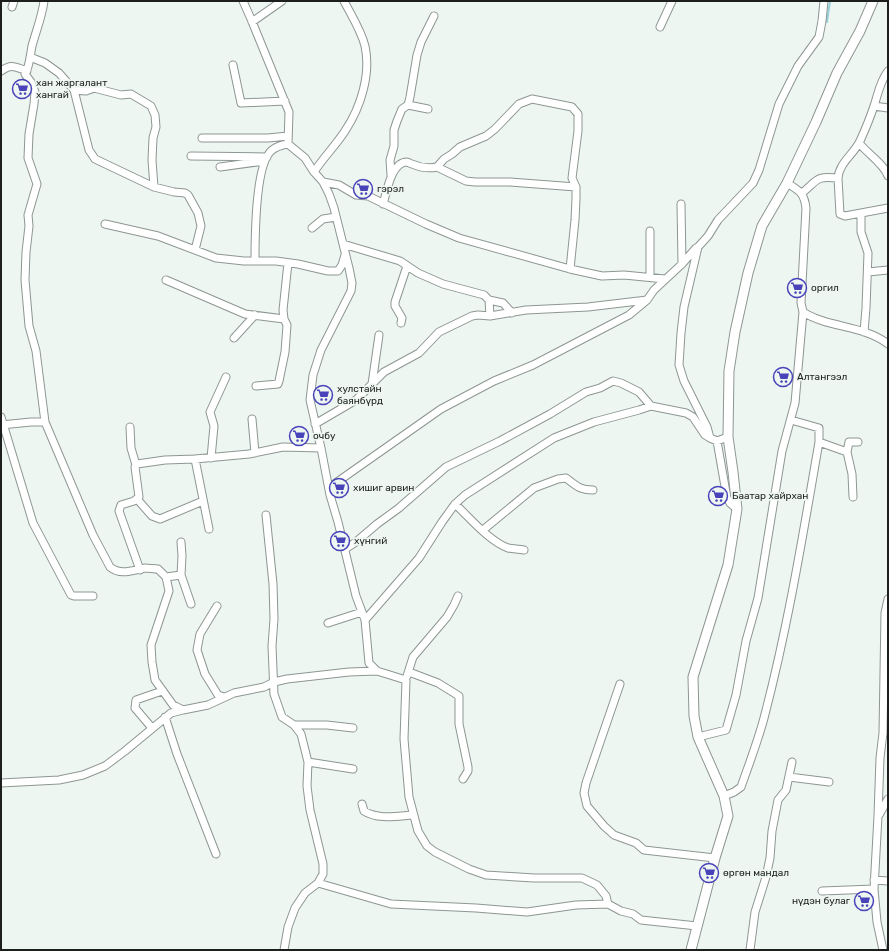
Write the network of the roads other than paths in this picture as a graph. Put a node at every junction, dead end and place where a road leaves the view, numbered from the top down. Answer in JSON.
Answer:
{"nodes":[{"id":1,"x":44,"y":1,"type":"edge"},
{"id":2,"x":243,"y":1,"type":"edge"},
{"id":3,"x":282,"y":1,"type":"edge"},
{"id":4,"x":344,"y":1,"type":"edge"},
{"id":5,"x":672,"y":1,"type":"edge"},
{"id":6,"x":824,"y":1,"type":"edge"},
{"id":7,"x":873,"y":1,"type":"edge"},
{"id":8,"x":434,"y":16,"type":"dead end"},
{"id":9,"x":252,"y":22,"type":"junction"},
{"id":10,"x":660,"y":27,"type":"dead end"},
{"id":11,"x":30,"y":57,"type":"junction"},
{"id":12,"x":233,"y":65,"type":"dead end"},
{"id":13,"x":1,"y":71,"type":"edge"},
{"id":14,"x":27,"y":71,"type":"junction"},
{"id":15,"x":888,"y":71,"type":"edge"},
{"id":16,"x":74,"y":90,"type":"junction"},
{"id":17,"x":285,"y":101,"type":"junction"},
{"id":18,"x":408,"y":104,"type":"junction"},
{"id":19,"x":874,"y":106,"type":"junction"},
{"id":20,"x":888,"y":108,"type":"edge"},
{"id":21,"x":428,"y":109,"type":"dead end"},
{"id":22,"x":288,"y":136,"type":"junction"},
{"id":23,"x":202,"y":138,"type":"dead end"},
{"id":24,"x":859,"y":143,"type":"junction"},
{"id":25,"x":288,"y":144,"type":"junction"},
{"id":26,"x":191,"y":156,"type":"dead end"},
{"id":27,"x":265,"y":159,"type":"junction"},
{"id":28,"x":220,"y":167,"type":"dead end"},
{"id":29,"x":437,"y":167,"type":"junction"},
{"id":30,"x":314,"y":172,"type":"junction"},
{"id":31,"x":888,"y":176,"type":"edge"},
{"id":32,"x":391,"y":177,"type":"junction"},
{"id":33,"x":838,"y":178,"type":"junction"},
{"id":34,"x":323,"y":182,"type":"junction"},
{"id":35,"x":787,"y":183,"type":"junction"},
{"id":36,"x":154,"y":187,"type":"junction"},
{"id":37,"x":576,"y":187,"type":"junction"},
{"id":38,"x":802,"y":192,"type":"junction"},
{"id":39,"x":384,"y":204,"type":"junction"},
{"id":40,"x":681,"y":204,"type":"dead end"},
{"id":41,"x":888,"y":208,"type":"edge"},
{"id":42,"x":861,"y":214,"type":"junction"},
{"id":43,"x":336,"y":217,"type":"junction"},
{"id":44,"x":105,"y":224,"type":"dead end"},
{"id":45,"x":312,"y":228,"type":"dead end"},
{"id":46,"x":650,"y":231,"type":"dead end"},
{"id":47,"x":343,"y":244,"type":"junction"},
{"id":48,"x":698,"y":247,"type":"junction"},
{"id":49,"x":195,"y":250,"type":"junction"},
{"id":50,"x":345,"y":253,"type":"junction"},
{"id":51,"x":255,"y":261,"type":"junction"},
{"id":52,"x":288,"y":263,"type":"junction"},
{"id":53,"x":682,"y":264,"type":"junction"},
{"id":54,"x":407,"y":266,"type":"junction"},
{"id":55,"x":570,"y":269,"type":"junction"},
{"id":56,"x":888,"y":270,"type":"edge"},
{"id":57,"x":868,"y":272,"type":"junction"},
{"id":58,"x":650,"y":277,"type":"junction"},
{"id":59,"x":664,"y":279,"type":"junction"},
{"id":60,"x":166,"y":280,"type":"dead end"},
{"id":61,"x":489,"y":300,"type":"junction"},
{"id":62,"x":647,"y":300,"type":"junction"},
{"id":63,"x":803,"y":312,"type":"junction"},
{"id":64,"x":512,"y":313,"type":"junction"},
{"id":65,"x":255,"y":315,"type":"junction"},
{"id":66,"x":490,"y":316,"type":"junction"},
{"id":67,"x":284,"y":319,"type":"junction"},
{"id":68,"x":401,"y":323,"type":"dead end"},
{"id":69,"x":864,"y":332,"type":"junction"},
{"id":70,"x":379,"y":335,"type":"dead end"},
{"id":71,"x":234,"y":338,"type":"dead end"},
{"id":72,"x":888,"y":344,"type":"edge"},
{"id":73,"x":226,"y":377,"type":"dead end"},
{"id":74,"x":372,"y":384,"type":"junction"},
{"id":75,"x":256,"y":386,"type":"dead end"},
{"id":76,"x":651,"y":406,"type":"junction"},
{"id":77,"x":1,"y":417,"type":"edge"},
{"id":78,"x":252,"y":419,"type":"dead end"},
{"id":79,"x":791,"y":420,"type":"junction"},
{"id":80,"x":45,"y":422,"type":"junction"},
{"id":81,"x":315,"y":424,"type":"junction"},
{"id":82,"x":2,"y":425,"type":"edge"},
{"id":83,"x":130,"y":427,"type":"dead end"},
{"id":84,"x":728,"y":437,"type":"junction"},
{"id":85,"x":713,"y":440,"type":"junction"},
{"id":86,"x":819,"y":442,"type":"junction"},
{"id":87,"x":858,"y":442,"type":"dead end"},
{"id":88,"x":322,"y":448,"type":"junction"},
{"id":89,"x":847,"y":452,"type":"junction"},
{"id":90,"x":255,"y":453,"type":"junction"},
{"id":91,"x":211,"y":458,"type":"junction"},
{"id":92,"x":194,"y":459,"type":"junction"},
{"id":93,"x":136,"y":465,"type":"junction"},
{"id":94,"x":330,"y":487,"type":"junction"},
{"id":95,"x":593,"y":490,"type":"dead end"},
{"id":96,"x":853,"y":497,"type":"dead end"},
{"id":97,"x":137,"y":499,"type":"junction"},
{"id":98,"x":204,"y":502,"type":"junction"},
{"id":99,"x":456,"y":504,"type":"junction"},
{"id":100,"x":736,"y":509,"type":"junction"},
{"id":101,"x":266,"y":515,"type":"dead end"},
{"id":102,"x":209,"y":529,"type":"dead end"},
{"id":103,"x":483,"y":530,"type":"junction"},
{"id":104,"x":181,"y":542,"type":"dead end"},
{"id":105,"x":345,"y":549,"type":"junction"},
{"id":106,"x":524,"y":550,"type":"dead end"},
{"id":107,"x":140,"y":570,"type":"junction"},
{"id":108,"x":181,"y":575,"type":"junction"},
{"id":109,"x":166,"y":577,"type":"junction"},
{"id":110,"x":93,"y":596,"type":"dead end"},
{"id":111,"x":458,"y":596,"type":"dead end"},
{"id":112,"x":888,"y":599,"type":"edge"},
{"id":113,"x":191,"y":604,"type":"dead end"},
{"id":114,"x":218,"y":606,"type":"dead end"},
{"id":115,"x":362,"y":612,"type":"junction"},
{"id":116,"x":365,"y":620,"type":"junction"},
{"id":117,"x":328,"y":623,"type":"dead end"},
{"id":118,"x":377,"y":670,"type":"junction"},
{"id":119,"x":409,"y":672,"type":"junction"},
{"id":120,"x":406,"y":680,"type":"junction"},
{"id":121,"x":274,"y":682,"type":"junction"},
{"id":122,"x":620,"y":684,"type":"dead end"},
{"id":123,"x":162,"y":691,"type":"junction"},
{"id":124,"x":224,"y":697,"type":"junction"},
{"id":125,"x":886,"y":699,"type":"edge"},
{"id":126,"x":183,"y":710,"type":"junction"},
{"id":127,"x":165,"y":717,"type":"junction"},
{"id":128,"x":294,"y":725,"type":"junction"},
{"id":129,"x":152,"y":728,"type":"junction"},
{"id":130,"x":353,"y":728,"type":"dead end"},
{"id":131,"x":698,"y":737,"type":"junction"},
{"id":132,"x":308,"y":762,"type":"junction"},
{"id":133,"x":792,"y":762,"type":"dead end"},
{"id":134,"x":353,"y":769,"type":"dead end"},
{"id":135,"x":789,"y":777,"type":"junction"},
{"id":136,"x":463,"y":779,"type":"dead end"},
{"id":137,"x":829,"y":782,"type":"dead end"},
{"id":138,"x":1,"y":783,"type":"edge"},
{"id":139,"x":724,"y":796,"type":"junction"},
{"id":140,"x":888,"y":799,"type":"edge"},
{"id":141,"x":362,"y":804,"type":"dead end"},
{"id":142,"x":412,"y":815,"type":"junction"},
{"id":143,"x":878,"y":816,"type":"junction"},
{"id":144,"x":216,"y":854,"type":"dead end"},
{"id":145,"x":715,"y":858,"type":"junction"},
{"id":146,"x":874,"y":880,"type":"junction"},
{"id":147,"x":888,"y":881,"type":"edge"},
{"id":148,"x":318,"y":883,"type":"junction"},
{"id":149,"x":874,"y":889,"type":"junction"},
{"id":150,"x":822,"y":891,"type":"dead end"},
{"id":151,"x":608,"y":904,"type":"junction"},
{"id":152,"x":697,"y":926,"type":"junction"},
{"id":153,"x":284,"y":950,"type":"edge"},
{"id":154,"x":691,"y":950,"type":"edge"},
{"id":155,"x":750,"y":950,"type":"edge"},
{"id":156,"x":883,"y":950,"type":"edge"},
{"id":157,"x":888,"y":950,"type":"edge"}],
"edges":[{"from":1,"to":11,"type":"street"},
{"from":2,"to":9,"type":"street"},
{"from":3,"to":9,"type":"street"},
{"from":4,"to":30,"type":"street"},
{"from":5,"to":10,"type":"street"},
{"from":6,"to":48,"type":"street"},
{"from":7,"to":35,"type":"main road"},
{"from":8,"to":18,"type":"street"},
{"from":9,"to":17,"type":"street"},
{"from":11,"to":14,"type":"street"},
{"from":11,"to":16,"type":"street"},
{"from":12,"to":17,"type":"street"},
{"from":13,"to":14,"type":"street"},
{"from":14,"to":80,"type":"street"},
{"from":15,"to":19,"type":"street"},
{"from":16,"to":36,"type":"street"},
{"from":16,"to":36,"type":"street"},
{"from":17,"to":22,"type":"street"},
{"from":18,"to":21,"type":"street"},
{"from":18,"to":32,"type":"street"},
{"from":19,"to":20,"type":"street"},
{"from":19,"to":24,"type":"street"},
{"from":22,"to":23,"type":"street"},
{"from":22,"to":25,"type":"street"},
{"from":24,"to":31,"type":"street"},
{"from":24,"to":33,"type":"street"},
{"from":25,"to":27,"type":"street"},
{"from":25,"to":30,"type":"street"},
{"from":26,"to":27,"type":"street"},
{"from":27,"to":28,"type":"street"},
{"from":27,"to":51,"type":"street"},
{"from":29,"to":32,"type":"street"},
{"from":29,"to":37,"type":"street"},
{"from":29,"to":37,"type":"street"},
{"from":30,"to":34,"type":"street"},
{"from":32,"to":39,"type":"street"},
{"from":33,"to":38,"type":"street"},
{"from":33,"to":42,"type":"street"},
{"from":34,"to":39,"type":"street"},
{"from":34,"to":43,"type":"street"},
{"from":35,"to":38,"type":"street"},
{"from":35,"to":84,"type":"main road"},
{"from":36,"to":49,"type":"street"},
{"from":37,"to":55,"type":"street"},
{"from":38,"to":63,"type":"street"},
{"from":39,"to":55,"type":"street"},
{"from":40,"to":53,"type":"street"},
{"from":41,"to":42,"type":"street"},
{"from":42,"to":57,"type":"street"},
{"from":43,"to":45,"type":"street"},
{"from":43,"to":47,"type":"street"},
{"from":44,"to":49,"type":"street"},
{"from":46,"to":58,"type":"street"},
{"from":47,"to":50,"type":"street"},
{"from":47,"to":54,"type":"street"},
{"from":48,"to":53,"type":"street"},
{"from":48,"to":85,"type":"street"},
{"from":49,"to":51,"type":"street"},
{"from":50,"to":52,"type":"street"},
{"from":50,"to":81,"type":"street"},
{"from":51,"to":52,"type":"street"},
{"from":52,"to":67,"type":"street"},
{"from":53,"to":59,"type":"street"},
{"from":54,"to":61,"type":"street"},
{"from":54,"to":68,"type":"street"},
{"from":55,"to":58,"type":"street"},
{"from":56,"to":57,"type":"street"},
{"from":57,"to":69,"type":"street"},
{"from":58,"to":59,"type":"street"},
{"from":59,"to":62,"type":"street"},
{"from":60,"to":65,"type":"street"},
{"from":61,"to":64,"type":"street"},
{"from":61,"to":66,"type":"street"},
{"from":62,"to":64,"type":"street"},
{"from":62,"to":94,"type":"street"},
{"from":63,"to":69,"type":"street"},
{"from":63,"to":79,"type":"street"},
{"from":64,"to":66,"type":"street"},
{"from":65,"to":67,"type":"street"},
{"from":65,"to":71,"type":"street"},
{"from":66,"to":74,"type":"street"},
{"from":67,"to":75,"type":"street"},
{"from":69,"to":72,"type":"street"},
{"from":70,"to":74,"type":"street"},
{"from":73,"to":91,"type":"street"},
{"from":74,"to":81,"type":"street"},
{"from":76,"to":85,"type":"street"},
{"from":76,"to":99,"type":"street"},
{"from":76,"to":105,"type":"street"},
{"from":77,"to":82,"type":"street"},
{"from":78,"to":90,"type":"street"},
{"from":79,"to":86,"type":"street"},
{"from":79,"to":131,"type":"street"},
{"from":80,"to":82,"type":"street"},
{"from":80,"to":107,"type":"street"},
{"from":81,"to":88,"type":"street"},
{"from":82,"to":110,"type":"street"},
{"from":83,"to":93,"type":"street"},
{"from":84,"to":85,"type":"street"},
{"from":84,"to":100,"type":"main road"},
{"from":85,"to":100,"type":"street"},
{"from":86,"to":89,"type":"street"},
{"from":86,"to":139,"type":"street"},
{"from":87,"to":89,"type":"street"},
{"from":88,"to":90,"type":"street"},
{"from":88,"to":94,"type":"street"},
{"from":89,"to":96,"type":"street"},
{"from":90,"to":91,"type":"street"},
{"from":91,"to":92,"type":"street"},
{"from":92,"to":93,"type":"street"},
{"from":92,"to":98,"type":"street"},
{"from":93,"to":97,"type":"street"},
{"from":94,"to":105,"type":"street"},
{"from":95,"to":103,"type":"street"},
{"from":97,"to":98,"type":"street"},
{"from":97,"to":107,"type":"street"},
{"from":98,"to":102,"type":"street"},
{"from":99,"to":103,"type":"street"},
{"from":99,"to":116,"type":"street"},
{"from":100,"to":131,"type":"main road"},
{"from":101,"to":121,"type":"street"},
{"from":103,"to":106,"type":"street"},
{"from":104,"to":108,"type":"street"},
{"from":105,"to":115,"type":"street"},
{"from":107,"to":109,"type":"street"},
{"from":108,"to":109,"type":"street"},
{"from":108,"to":113,"type":"street"},
{"from":109,"to":123,"type":"street"},
{"from":111,"to":119,"type":"street"},
{"from":112,"to":125,"type":"street"},
{"from":114,"to":124,"type":"street"},
{"from":115,"to":116,"type":"street"},
{"from":115,"to":117,"type":"street"},
{"from":116,"to":118,"type":"street"},
{"from":118,"to":120,"type":"street"},
{"from":118,"to":121,"type":"street"},
{"from":119,"to":120,"type":"street"},
{"from":119,"to":136,"type":"street"},
{"from":120,"to":142,"type":"street"},
{"from":121,"to":124,"type":"street"},
{"from":121,"to":128,"type":"street"},
{"from":122,"to":145,"type":"street"},
{"from":123,"to":126,"type":"street"},
{"from":123,"to":129,"type":"street"},
{"from":124,"to":126,"type":"street"},
{"from":125,"to":143,"type":"street"},
{"from":126,"to":127,"type":"street"},
{"from":127,"to":129,"type":"street"},
{"from":127,"to":144,"type":"street"},
{"from":128,"to":130,"type":"street"},
{"from":128,"to":132,"type":"street"},
{"from":129,"to":138,"type":"street"},
{"from":131,"to":139,"type":"main road"},
{"from":132,"to":134,"type":"street"},
{"from":132,"to":148,"type":"street"},
{"from":133,"to":135,"type":"street"},
{"from":135,"to":137,"type":"street"},
{"from":135,"to":155,"type":"street"},
{"from":139,"to":145,"type":"main road"},
{"from":140,"to":143,"type":"street"},
{"from":141,"to":142,"type":"street"},
{"from":142,"to":151,"type":"street"},
{"from":143,"to":146,"type":"street"},
{"from":145,"to":152,"type":"main road"},
{"from":146,"to":147,"type":"street"},
{"from":146,"to":149,"type":"street"},
{"from":148,"to":151,"type":"street"},
{"from":148,"to":153,"type":"street"},
{"from":149,"to":150,"type":"street"},
{"from":149,"to":156,"type":"street"},
{"from":151,"to":152,"type":"street"},
{"from":152,"to":154,"type":"main road"},
{"from":156,"to":157,"type":"street"}]}
